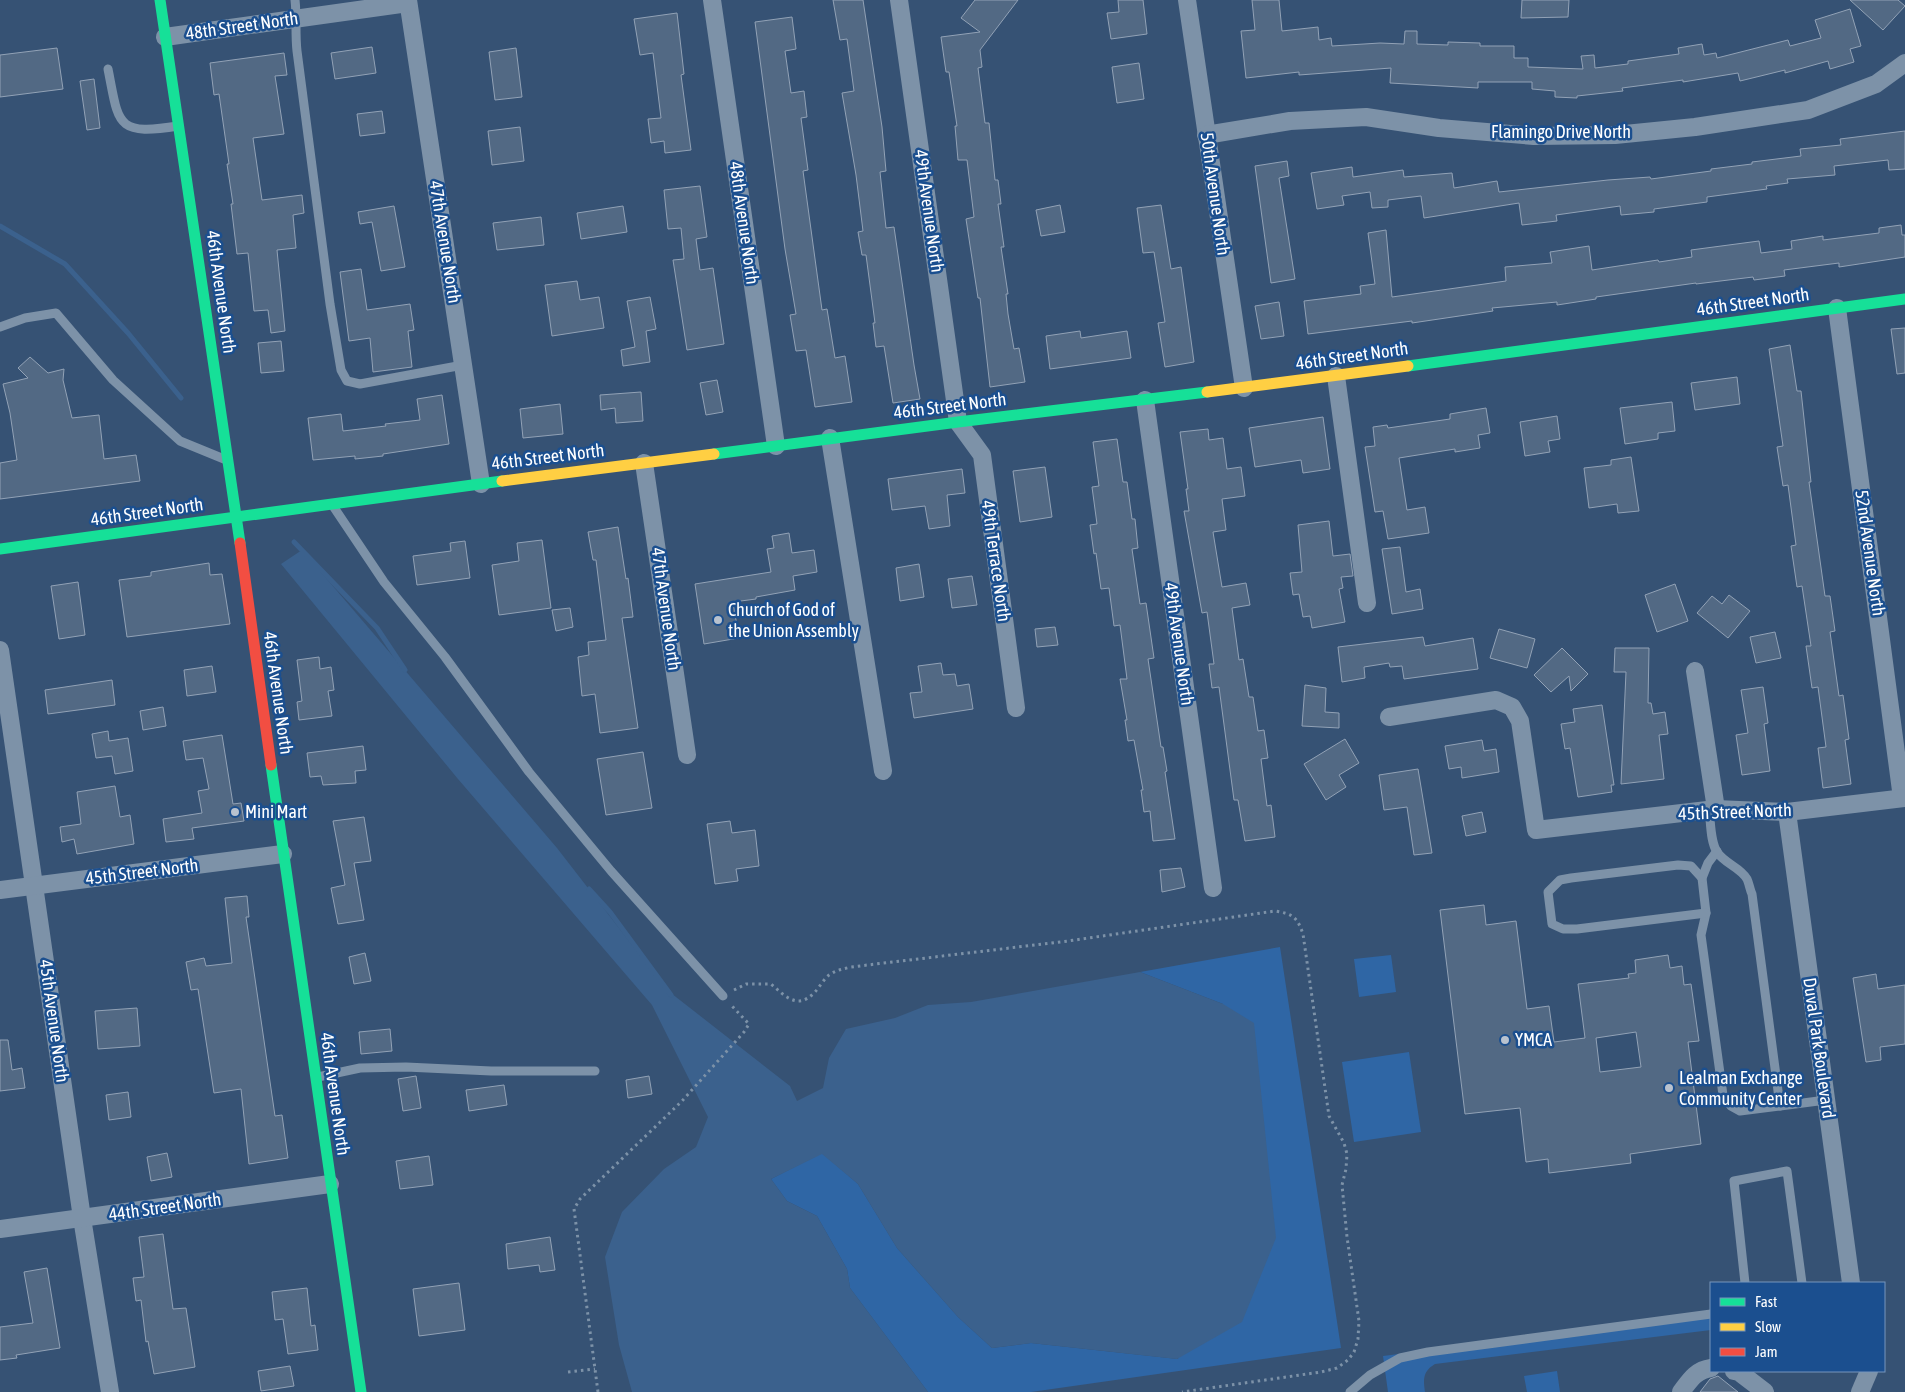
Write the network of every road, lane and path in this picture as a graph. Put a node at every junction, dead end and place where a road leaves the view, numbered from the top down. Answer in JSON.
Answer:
{"nodes":[{"id":1,"x":160,"y":0,"type":"edge"},
{"id":2,"x":295,"y":0,"type":"edge"},
{"id":3,"x":712,"y":0,"type":"edge"},
{"id":4,"x":900,"y":0,"type":"edge"},
{"id":5,"x":1187,"y":0,"type":"edge"},
{"id":6,"x":408,"y":1,"type":"edge"},
{"id":7,"x":298,"y":18,"type":"junction"},
{"id":8,"x":165,"y":37,"type":"junction"},
{"id":9,"x":1905,"y":64,"type":"edge"},
{"id":10,"x":108,"y":68,"type":"dead end"},
{"id":11,"x":178,"y":126,"type":"junction"},
{"id":12,"x":1206,"y":135,"type":"junction"},
{"id":13,"x":1905,"y":299,"type":"edge"},
{"id":14,"x":1837,"y":308,"type":"junction"},
{"id":15,"x":0,"y":327,"type":"edge"},
{"id":16,"x":463,"y":365,"type":"junction"},
{"id":17,"x":1336,"y":376,"type":"junction"},
{"id":18,"x":1244,"y":388,"type":"junction"},
{"id":19,"x":1145,"y":400,"type":"junction"},
{"id":20,"x":958,"y":422,"type":"junction"},
{"id":21,"x":830,"y":438,"type":"junction"},
{"id":22,"x":776,"y":446,"type":"junction"},
{"id":23,"x":228,"y":460,"type":"junction"},
{"id":24,"x":644,"y":463,"type":"junction"},
{"id":25,"x":481,"y":484,"type":"junction"},
{"id":26,"x":331,"y":504,"type":"junction"},
{"id":27,"x":236,"y":517,"type":"junction"},
{"id":28,"x":0,"y":549,"type":"edge"},
{"id":29,"x":1367,"y":604,"type":"dead end"},
{"id":30,"x":0,"y":650,"type":"edge"},
{"id":31,"x":1695,"y":671,"type":"dead end"},
{"id":32,"x":1016,"y":708,"type":"dead end"},
{"id":33,"x":1388,"y":717,"type":"dead end"},
{"id":34,"x":687,"y":755,"type":"dead end"},
{"id":35,"x":883,"y":771,"type":"dead end"},
{"id":36,"x":1904,"y":798,"type":"edge"},
{"id":37,"x":1712,"y":809,"type":"junction"},
{"id":38,"x":1787,"y":812,"type":"junction"},
{"id":39,"x":1717,"y":851,"type":"junction"},
{"id":40,"x":283,"y":854,"type":"junction"},
{"id":41,"x":1702,"y":878,"type":"junction"},
{"id":42,"x":34,"y":886,"type":"junction"},
{"id":43,"x":1213,"y":888,"type":"dead end"},
{"id":44,"x":0,"y":890,"type":"edge"},
{"id":45,"x":1706,"y":913,"type":"junction"},
{"id":46,"x":724,"y":996,"type":"junction"},
{"id":47,"x":595,"y":1071,"type":"dead end"},
{"id":48,"x":315,"y":1078,"type":"junction"},
{"id":49,"x":1826,"y":1100,"type":"junction"},
{"id":50,"x":1780,"y":1106,"type":"junction"},
{"id":51,"x":330,"y":1184,"type":"junction"},
{"id":52,"x":82,"y":1218,"type":"junction"},
{"id":53,"x":0,"y":1229,"type":"edge"},
{"id":54,"x":1745,"y":1282,"type":"edge"},
{"id":55,"x":1802,"y":1282,"type":"edge"},
{"id":56,"x":1851,"y":1282,"type":"edge"},
{"id":57,"x":1710,"y":1314,"type":"edge"},
{"id":58,"x":1710,"y":1368,"type":"edge"},
{"id":59,"x":594,"y":1369,"type":"junction"},
{"id":60,"x":568,"y":1372,"type":"dead end"},
{"id":61,"x":1739,"y":1372,"type":"edge"},
{"id":62,"x":110,"y":1392,"type":"edge"},
{"id":63,"x":361,"y":1392,"type":"edge"},
{"id":64,"x":598,"y":1392,"type":"edge"},
{"id":65,"x":1182,"y":1392,"type":"edge"},
{"id":66,"x":1350,"y":1392,"type":"edge"},
{"id":67,"x":1681,"y":1392,"type":"edge"},
{"id":68,"x":1765,"y":1392,"type":"edge"}],
"edges":[{"from":1,"to":8,"type":"street","name":"46th Avenue North"},
{"from":2,"to":7,"type":"lane"},
{"from":3,"to":22,"type":"street","name":"48th Avenue North"},
{"from":4,"to":20,"type":"street","name":"49th Avenue North"},
{"from":5,"to":12,"type":"street","name":"50th Avenue North"},
{"from":6,"to":7,"type":"street","name":"48th Street North"},
{"from":6,"to":16,"type":"street","name":"47th Avenue North"},
{"from":7,"to":8,"type":"street","name":"48th Street North"},
{"from":7,"to":16,"type":"lane"},
{"from":8,"to":11,"type":"street","name":"46th Avenue North"},
{"from":9,"to":12,"type":"street","name":"Flamingo Drive North"},
{"from":10,"to":11,"type":"lane"},
{"from":11,"to":23,"type":"street","name":"46th Avenue North"},
{"from":12,"to":18,"type":"street","name":"50th Avenue North"},
{"from":13,"to":14,"type":"street","name":"46th Street North"},
{"from":14,"to":17,"type":"street","name":"46th Street North"},
{"from":14,"to":36,"type":"street","name":"52nd Avenue North"},
{"from":15,"to":23,"type":"lane"},
{"from":16,"to":25,"type":"street","name":"47th Avenue North"},
{"from":17,"to":18,"type":"street","name":"46th Street North"},
{"from":17,"to":29,"type":"street"},
{"from":18,"to":19,"type":"street","name":"46th Street North"},
{"from":19,"to":20,"type":"street","name":"46th Street North"},
{"from":19,"to":43,"type":"street","name":"49th Avenue North"},
{"from":20,"to":21,"type":"street","name":"46th Street North"},
{"from":20,"to":32,"type":"street","name":"49th Terrace North"},
{"from":21,"to":22,"type":"street","name":"46th Street North"},
{"from":21,"to":35,"type":"street"},
{"from":22,"to":24,"type":"street","name":"46th Street North"},
{"from":23,"to":27,"type":"street","name":"46th Avenue North"},
{"from":24,"to":25,"type":"street","name":"46th Street North"},
{"from":24,"to":34,"type":"street","name":"47th Avenue North"},
{"from":25,"to":26,"type":"street","name":"46th Street North"},
{"from":26,"to":27,"type":"street","name":"46th Street North"},
{"from":26,"to":46,"type":"lane"},
{"from":27,"to":28,"type":"street","name":"46th Street North"},
{"from":27,"to":40,"type":"street","name":"46th Avenue North"},
{"from":30,"to":42,"type":"street","name":"45th Avenue North"},
{"from":31,"to":37,"type":"street"},
{"from":33,"to":37,"type":"street","name":"45th Street North"},
{"from":36,"to":38,"type":"street","name":"45th Street North"},
{"from":37,"to":38,"type":"street","name":"45th Street North"},
{"from":37,"to":39,"type":"lane"},
{"from":38,"to":49,"type":"street","name":"Duval Park Boulevard"},
{"from":39,"to":41,"type":"lane"},
{"from":39,"to":50,"type":"lane"},
{"from":40,"to":42,"type":"street","name":"45th Street North"},
{"from":40,"to":48,"type":"street","name":"46th Avenue North"},
{"from":41,"to":45,"type":"lane"},
{"from":41,"to":45,"type":"lane"},
{"from":42,"to":44,"type":"street","name":"45th Street North"},
{"from":42,"to":52,"type":"street","name":"45th Avenue North"},
{"from":45,"to":50,"type":"lane"},
{"from":46,"to":59,"type":"path"},
{"from":46,"to":65,"type":"path"},
{"from":47,"to":48,"type":"lane"},
{"from":48,"to":51,"type":"street","name":"46th Avenue North"},
{"from":49,"to":50,"type":"lane"},
{"from":49,"to":56,"type":"street","name":"Duval Park Boulevard"},
{"from":51,"to":52,"type":"street","name":"44th Street North"},
{"from":51,"to":63,"type":"street","name":"46th Avenue North"},
{"from":52,"to":53,"type":"street","name":"44th Street North"},
{"from":52,"to":62,"type":"street","name":"45th Avenue North"},
{"from":54,"to":55,"type":"lane"},
{"from":57,"to":66,"type":"lane"},
{"from":58,"to":67,"type":"street"},
{"from":59,"to":60,"type":"path"},
{"from":59,"to":64,"type":"path"},
{"from":61,"to":68,"type":"street"}]}
